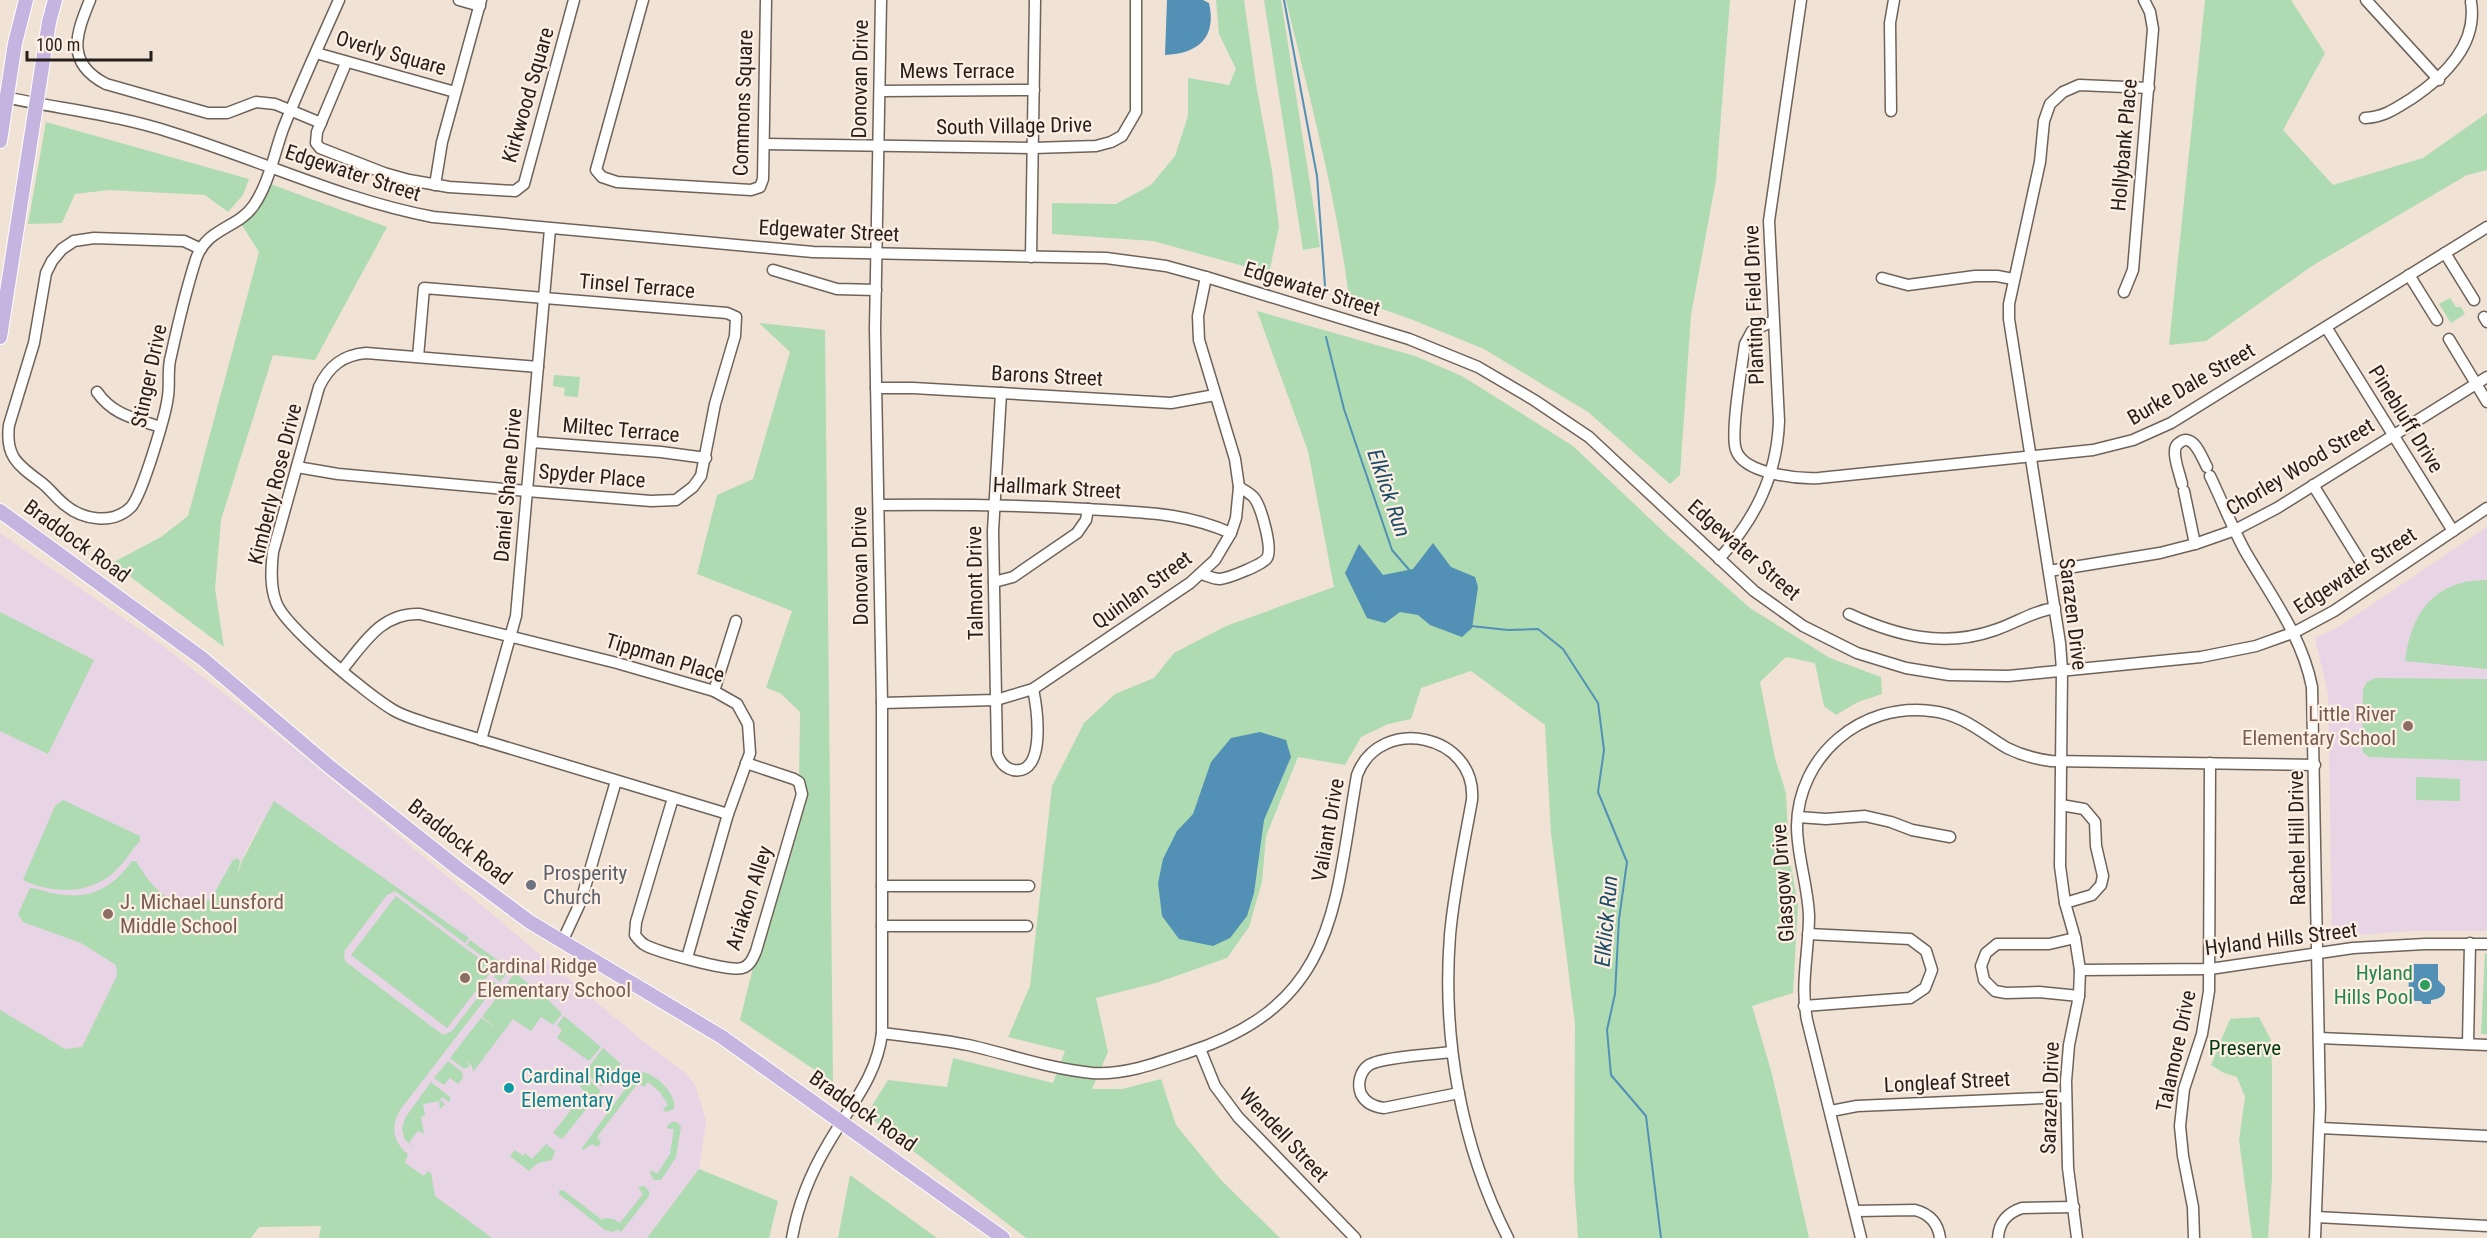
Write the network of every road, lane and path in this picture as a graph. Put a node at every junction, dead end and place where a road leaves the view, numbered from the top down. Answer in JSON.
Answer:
{"nodes":[{"id":1,"x":26,"y":0,"type":"edge"},
{"id":2,"x":55,"y":0,"type":"edge"},
{"id":3,"x":90,"y":0,"type":"edge"},
{"id":4,"x":339,"y":0,"type":"edge"},
{"id":5,"x":459,"y":0,"type":"edge"},
{"id":6,"x":574,"y":0,"type":"edge"},
{"id":7,"x":643,"y":0,"type":"edge"},
{"id":8,"x":766,"y":0,"type":"edge"},
{"id":9,"x":881,"y":0,"type":"edge"},
{"id":10,"x":1035,"y":0,"type":"edge"},
{"id":11,"x":1137,"y":0,"type":"edge"},
{"id":12,"x":1801,"y":0,"type":"edge"},
{"id":13,"x":1894,"y":0,"type":"edge"},
{"id":14,"x":2144,"y":0,"type":"edge"},
{"id":15,"x":2366,"y":0,"type":"edge"},
{"id":16,"x":2471,"y":2,"type":"dead end"},
{"id":17,"x":480,"y":3,"type":"edge"},
{"id":18,"x":316,"y":53,"type":"junction"},
{"id":19,"x":346,"y":63,"type":"junction"},
{"id":20,"x":2439,"y":80,"type":"junction"},
{"id":21,"x":2149,"y":88,"type":"junction"},
{"id":22,"x":1034,"y":90,"type":"junction"},
{"id":23,"x":880,"y":91,"type":"junction"},
{"id":24,"x":455,"y":92,"type":"junction"},
{"id":25,"x":3,"y":97,"type":"edge"},
{"id":26,"x":37,"y":102,"type":"junction"},
{"id":27,"x":291,"y":110,"type":"junction"},
{"id":28,"x":1892,"y":111,"type":"dead end"},
{"id":29,"x":2365,"y":118,"type":"dead end"},
{"id":30,"x":321,"y":123,"type":"junction"},
{"id":31,"x":0,"y":141,"type":"edge"},
{"id":32,"x":764,"y":144,"type":"junction"},
{"id":33,"x":879,"y":146,"type":"junction"},
{"id":34,"x":1033,"y":148,"type":"junction"},
{"id":35,"x":270,"y":166,"type":"junction"},
{"id":36,"x":435,"y":185,"type":"junction"},
{"id":37,"x":2487,"y":227,"type":"edge"},
{"id":38,"x":550,"y":229,"type":"junction"},
{"id":39,"x":201,"y":249,"type":"junction"},
{"id":40,"x":2445,"y":253,"type":"junction"},
{"id":41,"x":877,"y":254,"type":"junction"},
{"id":42,"x":1031,"y":257,"type":"junction"},
{"id":43,"x":773,"y":270,"type":"dead end"},
{"id":44,"x":2409,"y":275,"type":"junction"},
{"id":45,"x":1206,"y":277,"type":"junction"},
{"id":46,"x":1882,"y":278,"type":"dead end"},
{"id":47,"x":2013,"y":279,"type":"junction"},
{"id":48,"x":876,"y":290,"type":"junction"},
{"id":49,"x":2124,"y":292,"type":"dead end"},
{"id":50,"x":544,"y":298,"type":"junction"},
{"id":51,"x":2474,"y":300,"type":"dead end"},
{"id":52,"x":727,"y":313,"type":"joint"},
{"id":53,"x":2437,"y":320,"type":"dead end"},
{"id":54,"x":1773,"y":321,"type":"junction"},
{"id":55,"x":2326,"y":327,"type":"junction"},
{"id":56,"x":0,"y":337,"type":"edge"},
{"id":57,"x":2449,"y":339,"type":"dead end"},
{"id":58,"x":418,"y":357,"type":"junction"},
{"id":59,"x":538,"y":368,"type":"junction"},
{"id":60,"x":2487,"y":377,"type":"edge"},
{"id":61,"x":2476,"y":383,"type":"junction"},
{"id":62,"x":876,"y":388,"type":"junction"},
{"id":63,"x":97,"y":392,"type":"dead end"},
{"id":64,"x":1001,"y":393,"type":"junction"},
{"id":65,"x":1215,"y":394,"type":"junction"},
{"id":66,"x":2487,"y":402,"type":"edge"},
{"id":67,"x":2171,"y":423,"type":"junction"},
{"id":68,"x":160,"y":427,"type":"junction"},
{"id":69,"x":2394,"y":435,"type":"junction"},
{"id":70,"x":2181,"y":441,"type":"junction"},
{"id":71,"x":532,"y":442,"type":"junction"},
{"id":72,"x":2031,"y":457,"type":"junction"},
{"id":73,"x":706,"y":459,"type":"junction"},
{"id":74,"x":297,"y":467,"type":"junction"},
{"id":75,"x":1772,"y":472,"type":"junction"},
{"id":76,"x":2313,"y":485,"type":"junction"},
{"id":77,"x":1239,"y":488,"type":"junction"},
{"id":78,"x":527,"y":491,"type":"junction"},
{"id":79,"x":995,"y":504,"type":"junction"},
{"id":80,"x":879,"y":505,"type":"junction"},
{"id":81,"x":2487,"y":508,"type":"edge"},
{"id":82,"x":1088,"y":509,"type":"junction"},
{"id":83,"x":0,"y":511,"type":"edge"},
{"id":84,"x":2235,"y":530,"type":"junction"},
{"id":85,"x":2453,"y":531,"type":"junction"},
{"id":86,"x":1231,"y":533,"type":"junction"},
{"id":87,"x":2195,"y":544,"type":"junction"},
{"id":88,"x":1719,"y":559,"type":"junction"},
{"id":89,"x":2362,"y":564,"type":"dead end"},
{"id":90,"x":2049,"y":571,"type":"junction"},
{"id":91,"x":1202,"y":574,"type":"junction"},
{"id":92,"x":994,"y":582,"type":"junction"},
{"id":93,"x":2055,"y":608,"type":"junction"},
{"id":94,"x":1849,"y":614,"type":"dead end"},
{"id":95,"x":736,"y":621,"type":"dead end"},
{"id":96,"x":2295,"y":632,"type":"junction"},
{"id":97,"x":511,"y":636,"type":"junction"},
{"id":98,"x":342,"y":670,"type":"junction"},
{"id":99,"x":2062,"y":670,"type":"junction"},
{"id":100,"x":1033,"y":689,"type":"junction"},
{"id":101,"x":714,"y":691,"type":"junction"},
{"id":102,"x":996,"y":700,"type":"junction"},
{"id":103,"x":882,"y":703,"type":"junction"},
{"id":104,"x":481,"y":740,"type":"junction"},
{"id":105,"x":2061,"y":761,"type":"junction"},
{"id":106,"x":746,"y":763,"type":"junction"},
{"id":107,"x":2210,"y":764,"type":"junction"},
{"id":108,"x":2315,"y":765,"type":"junction"},
{"id":109,"x":616,"y":781,"type":"junction"},
{"id":110,"x":673,"y":798,"type":"junction"},
{"id":111,"x":2061,"y":805,"type":"junction"},
{"id":112,"x":728,"y":814,"type":"junction"},
{"id":113,"x":1798,"y":817,"type":"junction"},
{"id":114,"x":1950,"y":837,"type":"dead end"},
{"id":115,"x":882,"y":886,"type":"junction"},
{"id":116,"x":1029,"y":886,"type":"dead end"},
{"id":117,"x":2065,"y":903,"type":"junction"},
{"id":118,"x":882,"y":926,"type":"junction"},
{"id":119,"x":1027,"y":926,"type":"dead end"},
{"id":120,"x":1808,"y":934,"type":"junction"},
{"id":121,"x":2075,"y":938,"type":"junction"},
{"id":122,"x":562,"y":942,"type":"junction"},
{"id":123,"x":2470,"y":943,"type":"junction"},
{"id":124,"x":2487,"y":944,"type":"edge"},
{"id":125,"x":2318,"y":953,"type":"junction"},
{"id":126,"x":687,"y":958,"type":"junction"},
{"id":127,"x":2210,"y":969,"type":"junction"},
{"id":128,"x":2080,"y":970,"type":"junction"},
{"id":129,"x":2079,"y":996,"type":"junction"},
{"id":130,"x":1804,"y":1006,"type":"junction"},
{"id":131,"x":882,"y":1033,"type":"junction"},
{"id":132,"x":2319,"y":1038,"type":"junction"},
{"id":133,"x":2468,"y":1044,"type":"junction"},
{"id":134,"x":2487,"y":1045,"type":"edge"},
{"id":135,"x":1200,"y":1049,"type":"junction"},
{"id":136,"x":1452,"y":1052,"type":"junction"},
{"id":137,"x":1459,"y":1093,"type":"junction"},
{"id":138,"x":2066,"y":1097,"type":"junction"},
{"id":139,"x":1831,"y":1111,"type":"junction"},
{"id":140,"x":842,"y":1121,"type":"junction"},
{"id":141,"x":2320,"y":1128,"type":"junction"},
{"id":142,"x":2487,"y":1136,"type":"edge"},
{"id":143,"x":2074,"y":1207,"type":"junction"},
{"id":144,"x":1856,"y":1211,"type":"junction"},
{"id":145,"x":2316,"y":1217,"type":"junction"},
{"id":146,"x":2487,"y":1226,"type":"edge"},
{"id":147,"x":792,"y":1238,"type":"edge"},
{"id":148,"x":1004,"y":1238,"type":"edge"},
{"id":149,"x":1355,"y":1238,"type":"edge"},
{"id":150,"x":1508,"y":1238,"type":"edge"},
{"id":151,"x":1862,"y":1238,"type":"edge"},
{"id":152,"x":1940,"y":1238,"type":"edge"},
{"id":153,"x":1998,"y":1238,"type":"edge"},
{"id":154,"x":2077,"y":1238,"type":"edge"},
{"id":155,"x":2194,"y":1238,"type":"edge"},
{"id":156,"x":2315,"y":1238,"type":"edge"}],
"edges":[{"from":1,"to":25,"type":"main road"},
{"from":2,"to":26,"type":"main road"},
{"from":3,"to":27,"type":"street"},
{"from":4,"to":18,"type":"street"},
{"from":5,"to":17,"type":"street"},
{"from":6,"to":36,"type":"street","name":"Kirkwood Square"},
{"from":7,"to":32,"type":"street","name":"Commons Square"},
{"from":8,"to":32,"type":"street","name":"Commons Square"},
{"from":9,"to":23,"type":"street","name":"Donovan Drive"},
{"from":10,"to":22,"type":"street"},
{"from":11,"to":34,"type":"street","name":"South Village Drive"},
{"from":12,"to":54,"type":"street","name":"Planting Field Drive"},
{"from":13,"to":28,"type":"street"},
{"from":14,"to":21,"type":"street","name":"Hollybank Place"},
{"from":15,"to":20,"type":"street"},
{"from":16,"to":20,"type":"street"},
{"from":17,"to":24,"type":"street"},
{"from":18,"to":19,"type":"street","name":"Overly Square"},
{"from":18,"to":27,"type":"street"},
{"from":19,"to":24,"type":"street","name":"Overly Square"},
{"from":19,"to":30,"type":"street","name":"Kirkwood Square"},
{"from":20,"to":29,"type":"street"},
{"from":21,"to":47,"type":"street","name":"Sarazen Drive"},
{"from":21,"to":49,"type":"street","name":"Hollybank Place"},
{"from":22,"to":23,"type":"street","name":"Mews Terrace"},
{"from":22,"to":34,"type":"street"},
{"from":23,"to":33,"type":"street","name":"Donovan Drive"},
{"from":24,"to":36,"type":"street"},
{"from":25,"to":26,"type":"street","name":"Edgewater Street"},
{"from":25,"to":31,"type":"main road"},
{"from":26,"to":35,"type":"street","name":"Edgewater Street"},
{"from":26,"to":56,"type":"main road"},
{"from":27,"to":30,"type":"street"},
{"from":27,"to":35,"type":"street"},
{"from":30,"to":36,"type":"street","name":"Kirkwood Square"},
{"from":32,"to":33,"type":"street","name":"South Village Drive"},
{"from":33,"to":34,"type":"street","name":"South Village Drive"},
{"from":33,"to":41,"type":"street","name":"Donovan Drive"},
{"from":34,"to":42,"type":"street"},
{"from":35,"to":38,"type":"street","name":"Edgewater Street"},
{"from":35,"to":39,"type":"street"},
{"from":37,"to":40,"type":"street","name":"Burke Dale Street"},
{"from":38,"to":41,"type":"street","name":"Edgewater Street"},
{"from":38,"to":50,"type":"street","name":"Daniel Shane Drive"},
{"from":39,"to":68,"type":"street","name":"Stinger Drive"},
{"from":39,"to":68,"type":"street","name":"Stinger Drive"},
{"from":40,"to":44,"type":"street","name":"Burke Dale Street"},
{"from":40,"to":51,"type":"street"},
{"from":41,"to":42,"type":"street","name":"Edgewater Street"},
{"from":41,"to":48,"type":"street","name":"Donovan Drive"},
{"from":42,"to":45,"type":"street","name":"Edgewater Street"},
{"from":43,"to":48,"type":"street"},
{"from":44,"to":53,"type":"street"},
{"from":44,"to":55,"type":"street","name":"Burke Dale Street"},
{"from":45,"to":65,"type":"street","name":"Quinlan Street"},
{"from":45,"to":88,"type":"street","name":"Edgewater Street"},
{"from":46,"to":47,"type":"street"},
{"from":47,"to":72,"type":"street","name":"Sarazen Drive"},
{"from":48,"to":62,"type":"street","name":"Donovan Drive"},
{"from":50,"to":52,"type":"street","name":"Tinsel Terrace"},
{"from":50,"to":58,"type":"street","name":"Tinsel Terrace"},
{"from":50,"to":59,"type":"street","name":"Daniel Shane Drive"},
{"from":52,"to":73,"type":"street","name":"Spyder Place"},
{"from":54,"to":75,"type":"street","name":"Planting Field Drive"},
{"from":54,"to":75,"type":"street","name":"Burke Dale Street"},
{"from":55,"to":67,"type":"street","name":"Burke Dale Street"},
{"from":55,"to":69,"type":"street","name":"Pinebluff Drive"},
{"from":57,"to":61,"type":"street"},
{"from":58,"to":59,"type":"street","name":"Kimberly Rose Drive"},
{"from":58,"to":74,"type":"street","name":"Kimberly Rose Drive"},
{"from":59,"to":71,"type":"street","name":"Daniel Shane Drive"},
{"from":60,"to":61,"type":"street","name":"Chorley Wood Street"},
{"from":61,"to":66,"type":"street"},
{"from":61,"to":69,"type":"street","name":"Chorley Wood Street"},
{"from":62,"to":64,"type":"street","name":"Barons Street"},
{"from":62,"to":80,"type":"street","name":"Donovan Drive"},
{"from":63,"to":68,"type":"street"},
{"from":64,"to":65,"type":"street","name":"Barons Street"},
{"from":64,"to":79,"type":"street","name":"Talmont Drive"},
{"from":65,"to":77,"type":"street","name":"Quinlan Street"},
{"from":67,"to":70,"type":"street"},
{"from":67,"to":72,"type":"street","name":"Burke Dale Street"},
{"from":69,"to":76,"type":"street","name":"Chorley Wood Street"},
{"from":69,"to":85,"type":"street","name":"Pinebluff Drive"},
{"from":70,"to":84,"type":"street","name":"Rachel Hill Drive"},
{"from":70,"to":87,"type":"street"},
{"from":71,"to":73,"type":"street","name":"Miltec Terrace"},
{"from":71,"to":78,"type":"street","name":"Daniel Shane Drive"},
{"from":72,"to":75,"type":"street","name":"Burke Dale Street"},
{"from":72,"to":90,"type":"street","name":"Sarazen Drive"},
{"from":73,"to":78,"type":"street","name":"Spyder Place"},
{"from":74,"to":78,"type":"street","name":"Spyder Place"},
{"from":74,"to":98,"type":"street","name":"Kimberly Rose Drive"},
{"from":75,"to":88,"type":"street","name":"Planting Field Drive"},
{"from":76,"to":84,"type":"street","name":"Chorley Wood Street"},
{"from":76,"to":89,"type":"street"},
{"from":77,"to":86,"type":"street","name":"Quinlan Street"},
{"from":77,"to":91,"type":"street"},
{"from":78,"to":97,"type":"street","name":"Daniel Shane Drive"},
{"from":79,"to":80,"type":"street","name":"Hallmark Street"},
{"from":79,"to":82,"type":"street","name":"Hallmark Street"},
{"from":79,"to":92,"type":"street","name":"Talmont Drive"},
{"from":80,"to":103,"type":"street","name":"Donovan Drive"},
{"from":81,"to":85,"type":"street","name":"Edgewater Street"},
{"from":82,"to":86,"type":"street","name":"Hallmark Street"},
{"from":82,"to":92,"type":"street"},
{"from":83,"to":122,"type":"main road","name":"Braddock Road"},
{"from":84,"to":87,"type":"street","name":"Chorley Wood Street"},
{"from":84,"to":96,"type":"street","name":"Rachel Hill Drive"},
{"from":85,"to":96,"type":"street","name":"Edgewater Street"},
{"from":86,"to":91,"type":"street","name":"Quinlan Street"},
{"from":87,"to":90,"type":"street","name":"Chorley Wood Street"},
{"from":88,"to":99,"type":"street","name":"Edgewater Street"},
{"from":90,"to":93,"type":"street","name":"Sarazen Drive"},
{"from":91,"to":100,"type":"street","name":"Quinlan Street"},
{"from":92,"to":102,"type":"street","name":"Talmont Drive"},
{"from":93,"to":94,"type":"street"},
{"from":93,"to":99,"type":"street","name":"Sarazen Drive"},
{"from":95,"to":101,"type":"street"},
{"from":96,"to":99,"type":"street","name":"Edgewater Street"},
{"from":96,"to":108,"type":"street","name":"Rachel Hill Drive"},
{"from":97,"to":98,"type":"street","name":"Tippman Place"},
{"from":97,"to":101,"type":"street","name":"Tippman Place"},
{"from":97,"to":104,"type":"street","name":"Daniel Shane Drive"},
{"from":98,"to":104,"type":"street","name":"Kimberly Rose Drive"},
{"from":99,"to":105,"type":"street","name":"Sarazen Drive"},
{"from":100,"to":102,"type":"street","name":"Quinlan Street"},
{"from":100,"to":102,"type":"street","name":"Talmont Drive"},
{"from":101,"to":106,"type":"street","name":"Tippman Place"},
{"from":102,"to":103,"type":"street","name":"Quinlan Street"},
{"from":103,"to":115,"type":"street","name":"Donovan Drive"},
{"from":104,"to":109,"type":"street","name":"Kimberly Rose Drive"},
{"from":105,"to":107,"type":"street","name":"Glasgow Drive"},
{"from":105,"to":111,"type":"street","name":"Sarazen Drive"},
{"from":105,"to":113,"type":"street","name":"Glasgow Drive"},
{"from":106,"to":112,"type":"street","name":"Tippman Place"},
{"from":106,"to":126,"type":"street","name":"Ariakon Alley"},
{"from":107,"to":108,"type":"street","name":"Glasgow Drive"},
{"from":107,"to":127,"type":"street","name":"Talamore Drive"},
{"from":108,"to":125,"type":"street","name":"Rachel Hill Drive"},
{"from":109,"to":110,"type":"street","name":"Kimberly Rose Drive"},
{"from":109,"to":122,"type":"street"},
{"from":110,"to":112,"type":"street","name":"Kimberly Rose Drive"},
{"from":110,"to":126,"type":"street","name":"Ariakon Alley"},
{"from":111,"to":117,"type":"street","name":"Sarazen Drive"},
{"from":111,"to":117,"type":"street"},
{"from":112,"to":126,"type":"street","name":"Tippman Place"},
{"from":113,"to":114,"type":"street"},
{"from":113,"to":120,"type":"street","name":"Glasgow Drive"},
{"from":115,"to":116,"type":"street"},
{"from":115,"to":118,"type":"street","name":"Donovan Drive"},
{"from":117,"to":121,"type":"street","name":"Sarazen Drive"},
{"from":118,"to":119,"type":"street"},
{"from":118,"to":131,"type":"street","name":"Donovan Drive"},
{"from":120,"to":130,"type":"street","name":"Glasgow Drive"},
{"from":120,"to":130,"type":"street"},
{"from":121,"to":128,"type":"street","name":"Sarazen Drive"},
{"from":121,"to":129,"type":"street"},
{"from":122,"to":140,"type":"main road","name":"Braddock Road"},
{"from":123,"to":124,"type":"street","name":"Hyland Hills Street"},
{"from":123,"to":125,"type":"street","name":"Hyland Hills Street"},
{"from":123,"to":133,"type":"street"},
{"from":125,"to":127,"type":"street","name":"Hyland Hills Street"},
{"from":125,"to":132,"type":"street","name":"Rachel Hill Drive"},
{"from":127,"to":128,"type":"street","name":"Hyland Hills Street"},
{"from":127,"to":155,"type":"street","name":"Talamore Drive"},
{"from":128,"to":129,"type":"street","name":"Sarazen Drive"},
{"from":129,"to":138,"type":"street","name":"Sarazen Drive"},
{"from":130,"to":139,"type":"street","name":"Glasgow Drive"},
{"from":131,"to":135,"type":"street","name":"Valiant Drive"},
{"from":131,"to":140,"type":"street","name":"Donovan Drive"},
{"from":132,"to":133,"type":"street"},
{"from":132,"to":141,"type":"street","name":"Rachel Hill Drive"},
{"from":133,"to":134,"type":"street"},
{"from":135,"to":136,"type":"street","name":"Valiant Drive"},
{"from":135,"to":149,"type":"street","name":"Wendell Street"},
{"from":136,"to":137,"type":"street","name":"Valiant Drive"},
{"from":136,"to":137,"type":"street"},
{"from":137,"to":150,"type":"street","name":"Valiant Drive"},
{"from":138,"to":139,"type":"street","name":"Longleaf Street"},
{"from":138,"to":143,"type":"street","name":"Sarazen Drive"},
{"from":139,"to":144,"type":"street","name":"Glasgow Drive"},
{"from":140,"to":147,"type":"street","name":"Donovan Drive"},
{"from":140,"to":148,"type":"main road","name":"Braddock Road"},
{"from":141,"to":142,"type":"street"},
{"from":141,"to":145,"type":"street","name":"Rachel Hill Drive"},
{"from":143,"to":153,"type":"street"},
{"from":143,"to":154,"type":"street","name":"Sarazen Drive"},
{"from":144,"to":151,"type":"street","name":"Glasgow Drive"},
{"from":144,"to":152,"type":"street"},
{"from":145,"to":146,"type":"street"},
{"from":145,"to":156,"type":"street","name":"Rachel Hill Drive"}]}
